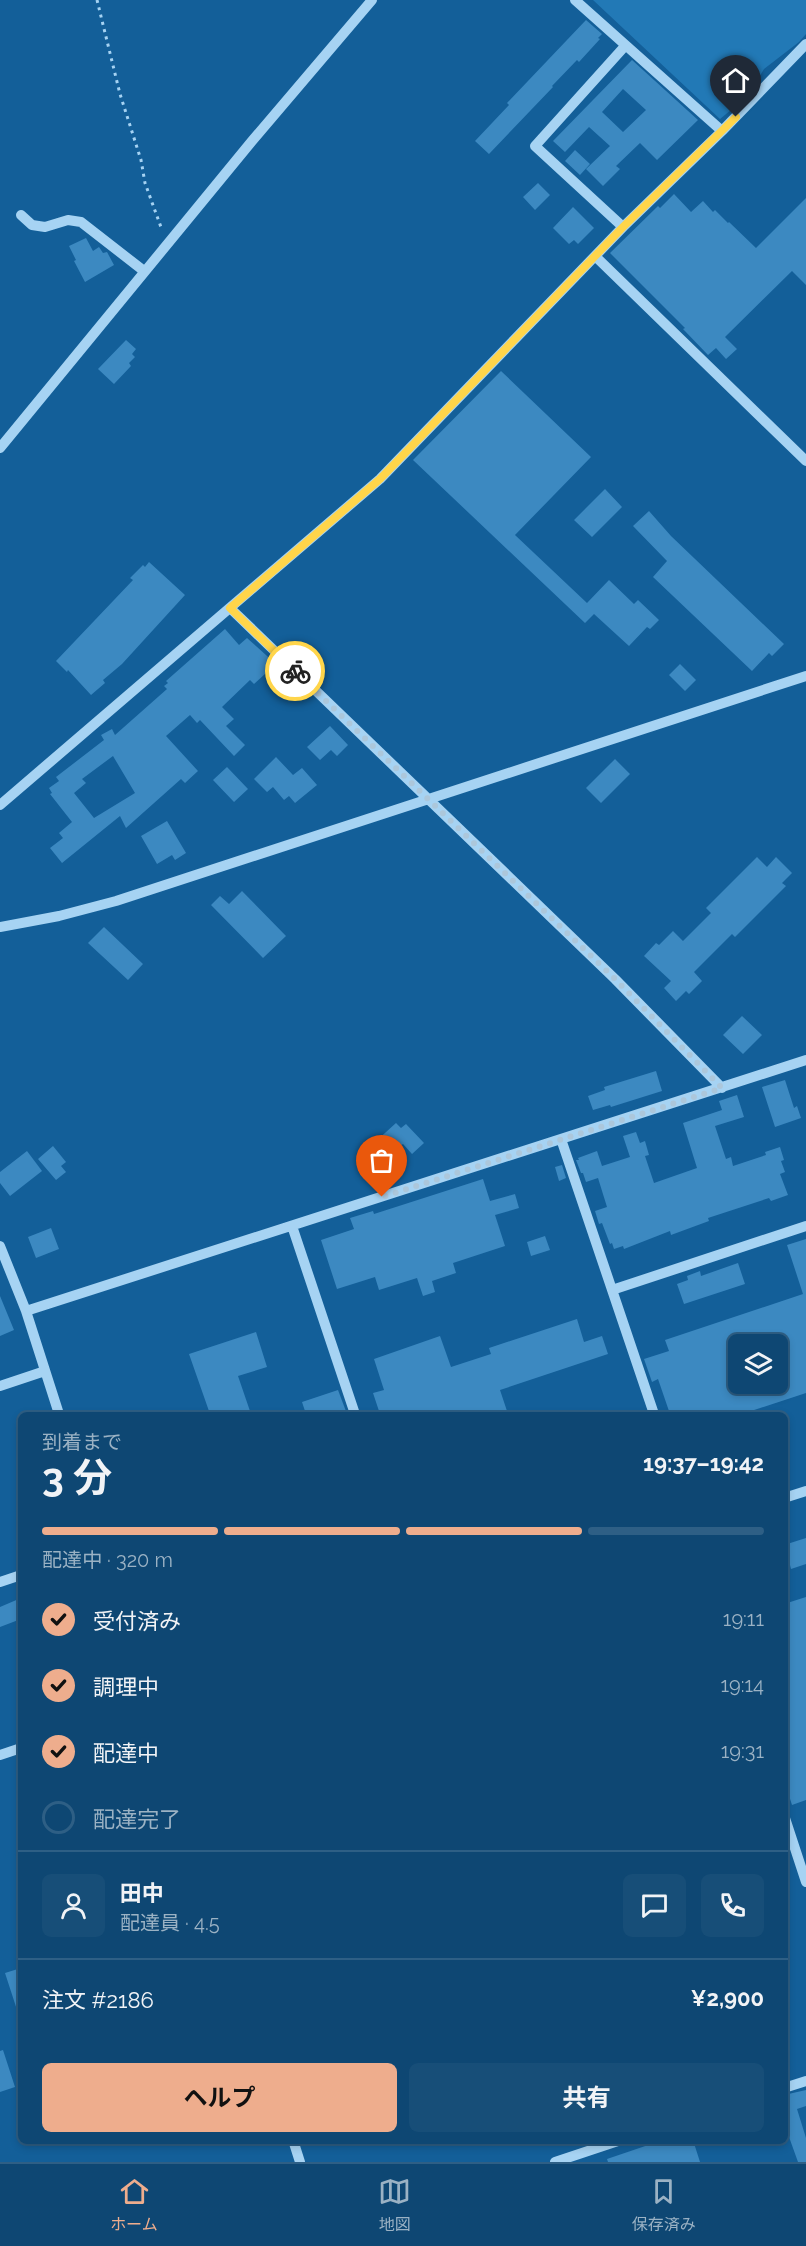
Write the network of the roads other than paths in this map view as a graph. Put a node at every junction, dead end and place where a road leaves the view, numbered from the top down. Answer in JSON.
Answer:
{"nodes":[{"id":1,"x":372,"y":0,"type":"edge"},
{"id":2,"x":575,"y":0,"type":"edge"},
{"id":3,"x":806,"y":44,"type":"edge"},
{"id":4,"x":625,"y":46,"type":"junction"},
{"id":5,"x":722,"y":131,"type":"junction"},
{"id":6,"x":21,"y":215,"type":"dead end"},
{"id":7,"x":623,"y":227,"type":"junction"},
{"id":8,"x":596,"y":257,"type":"junction"},
{"id":9,"x":144,"y":271,"type":"junction"},
{"id":10,"x":0,"y":448,"type":"edge"},
{"id":11,"x":806,"y":461,"type":"edge"},
{"id":12,"x":230,"y":608,"type":"junction"},
{"id":13,"x":806,"y":676,"type":"edge"},
{"id":14,"x":426,"y":799,"type":"junction"},
{"id":15,"x":0,"y":806,"type":"edge"},
{"id":16,"x":0,"y":927,"type":"edge"},
{"id":17,"x":806,"y":1060,"type":"edge"},
{"id":18,"x":722,"y":1088,"type":"junction"},
{"id":19,"x":561,"y":1139,"type":"junction"},
{"id":20,"x":292,"y":1226,"type":"junction"},
{"id":21,"x":806,"y":1226,"type":"edge"},
{"id":22,"x":0,"y":1246,"type":"edge"},
{"id":23,"x":612,"y":1290,"type":"junction"},
{"id":24,"x":26,"y":1311,"type":"junction"},
{"id":25,"x":45,"y":1371,"type":"junction"},
{"id":26,"x":0,"y":1386,"type":"edge"},
{"id":27,"x":58,"y":1412,"type":"edge"},
{"id":28,"x":354,"y":1412,"type":"edge"},
{"id":29,"x":653,"y":1412,"type":"edge"},
{"id":30,"x":806,"y":1491,"type":"edge"},
{"id":31,"x":788,"y":1497,"type":"edge"},
{"id":32,"x":18,"y":1576,"type":"edge"},
{"id":33,"x":0,"y":1582,"type":"edge"},
{"id":34,"x":18,"y":1749,"type":"edge"},
{"id":35,"x":0,"y":1755,"type":"edge"},
{"id":36,"x":788,"y":1827,"type":"edge"},
{"id":37,"x":806,"y":1882,"type":"edge"},
{"id":38,"x":806,"y":2081,"type":"edge"},
{"id":39,"x":788,"y":2087,"type":"edge"},
{"id":40,"x":294,"y":2144,"type":"edge"},
{"id":41,"x":609,"y":2144,"type":"edge"},
{"id":42,"x":300,"y":2162,"type":"edge"},
{"id":43,"x":555,"y":2162,"type":"edge"}],
"edges":[{"from":1,"to":9,"type":"street"},
{"from":2,"to":4,"type":"street"},
{"from":3,"to":5,"type":"street"},
{"from":4,"to":5,"type":"street"},
{"from":4,"to":7,"type":"street"},
{"from":5,"to":7,"type":"street"},
{"from":6,"to":9,"type":"street"},
{"from":7,"to":8,"type":"street"},
{"from":8,"to":11,"type":"street"},
{"from":8,"to":12,"type":"street"},
{"from":9,"to":10,"type":"street"},
{"from":12,"to":14,"type":"street"},
{"from":12,"to":15,"type":"street"},
{"from":13,"to":14,"type":"street"},
{"from":14,"to":16,"type":"street"},
{"from":14,"to":18,"type":"street"},
{"from":17,"to":18,"type":"street"},
{"from":18,"to":19,"type":"street"},
{"from":19,"to":20,"type":"street"},
{"from":19,"to":23,"type":"street"},
{"from":20,"to":24,"type":"street"},
{"from":20,"to":28,"type":"street"},
{"from":21,"to":23,"type":"street"},
{"from":22,"to":24,"type":"street"},
{"from":23,"to":29,"type":"street"},
{"from":24,"to":25,"type":"street"},
{"from":25,"to":26,"type":"street"},
{"from":25,"to":27,"type":"street"},
{"from":30,"to":31,"type":"street"},
{"from":32,"to":33,"type":"street"},
{"from":34,"to":35,"type":"street"},
{"from":36,"to":37,"type":"street"},
{"from":38,"to":39,"type":"street"},
{"from":40,"to":42,"type":"street"},
{"from":41,"to":43,"type":"street"}]}
